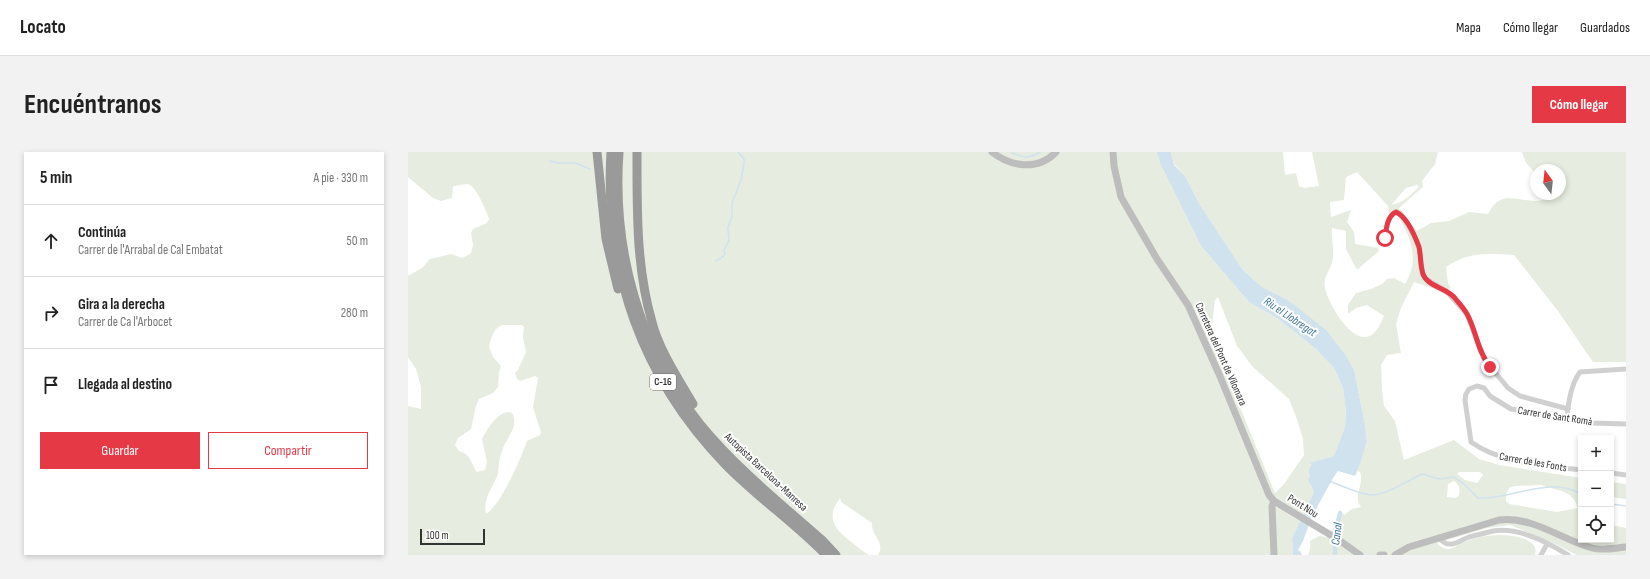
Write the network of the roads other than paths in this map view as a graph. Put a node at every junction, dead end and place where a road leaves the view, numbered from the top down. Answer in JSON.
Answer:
{"nodes":[{"id":1,"x":598,"y":152,"type":"edge"},
{"id":2,"x":611,"y":152,"type":"edge"},
{"id":3,"x":619,"y":152,"type":"edge"},
{"id":4,"x":636,"y":152,"type":"edge"},
{"id":5,"x":992,"y":152,"type":"edge"},
{"id":6,"x":1056,"y":152,"type":"edge"},
{"id":7,"x":1113,"y":152,"type":"edge"},
{"id":8,"x":1385,"y":238,"type":"dead end"},
{"id":9,"x":1626,"y":369,"type":"edge"},
{"id":10,"x":1469,"y":389,"type":"joint"},
{"id":11,"x":679,"y":409,"type":"junction"},
{"id":12,"x":1568,"y":409,"type":"junction"},
{"id":13,"x":1567,"y":419,"type":"junction"},
{"id":14,"x":1626,"y":424,"type":"edge"},
{"id":15,"x":706,"y":430,"type":"junction"},
{"id":16,"x":1578,"y":470,"type":"edge"},
{"id":17,"x":1614,"y":473,"type":"edge"},
{"id":18,"x":1626,"y":475,"type":"edge"},
{"id":19,"x":1275,"y":501,"type":"junction"},
{"id":20,"x":1439,"y":538,"type":"junction"},
{"id":21,"x":1547,"y":544,"type":"junction"},
{"id":22,"x":1626,"y":547,"type":"edge"},
{"id":23,"x":1360,"y":554,"type":"edge"},
{"id":24,"x":1397,"y":554,"type":"edge"},
{"id":25,"x":826,"y":555,"type":"edge"},
{"id":26,"x":836,"y":555,"type":"edge"},
{"id":27,"x":1274,"y":555,"type":"edge"},
{"id":28,"x":1380,"y":555,"type":"edge"},
{"id":29,"x":1384,"y":555,"type":"edge"},
{"id":30,"x":1541,"y":555,"type":"edge"},
{"id":31,"x":1568,"y":555,"type":"edge"}],
"edges":[{"from":1,"to":11,"type":"highway"},
{"from":2,"to":11,"type":"highway","name":"Autopista Barcelona-Manresa","number":"C-16"},
{"from":3,"to":15,"type":"highway","name":"Autopista Barcelona-Manresa","number":"C-16"},
{"from":4,"to":15,"type":"highway"},
{"from":5,"to":6,"type":"street"},
{"from":7,"to":19,"type":"street","name":"Carretera del Pont de Vilomara"},
{"from":8,"to":12,"type":"street"},
{"from":9,"to":12,"type":"street"},
{"from":10,"to":13,"type":"street","name":"Carrer de Sant Romà"},
{"from":10,"to":16,"type":"street","name":"Carrer de les Fonts"},
{"from":11,"to":25,"type":"highway","name":"Autopista Barcelona-Manresa","number":"C-16"},
{"from":12,"to":13,"type":"street"},
{"from":13,"to":14,"type":"street","name":"Carrer de Sant Romà"},
{"from":15,"to":26,"type":"highway","name":"Autopista Barcelona-Manresa","number":"C-16"},
{"from":17,"to":18,"type":"street"},
{"from":19,"to":23,"type":"street","name":"Pont Nou"},
{"from":19,"to":27,"type":"street"},
{"from":20,"to":21,"type":"street"},
{"from":20,"to":22,"type":"street"},
{"from":20,"to":24,"type":"street"},
{"from":21,"to":30,"type":"street"},
{"from":21,"to":31,"type":"street"},
{"from":28,"to":29,"type":"street"}]}
